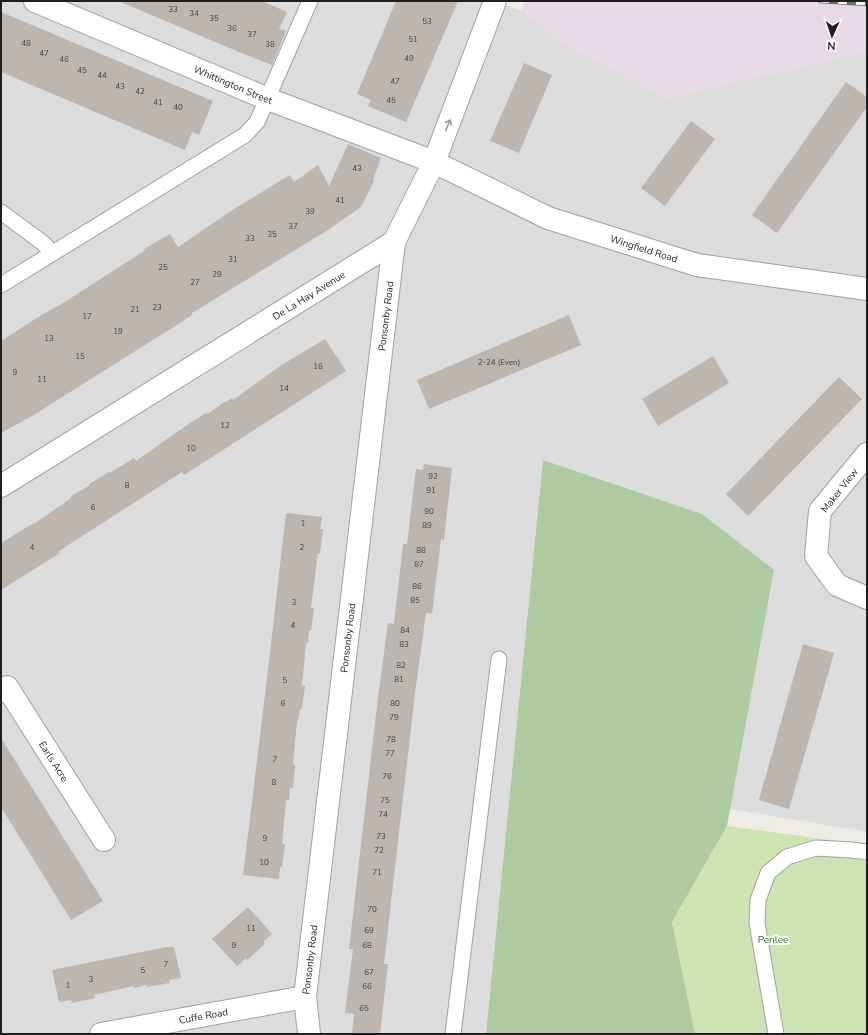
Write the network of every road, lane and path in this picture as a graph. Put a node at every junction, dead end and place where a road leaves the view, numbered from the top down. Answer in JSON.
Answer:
{"nodes":[{"id":1,"x":35,"y":1,"type":"edge"},
{"id":2,"x":310,"y":1,"type":"edge"},
{"id":3,"x":496,"y":1,"type":"edge"},
{"id":4,"x":268,"y":99,"type":"junction"},
{"id":5,"x":434,"y":162,"type":"junction"},
{"id":6,"x":1,"y":212,"type":"edge"},
{"id":7,"x":394,"y":242,"type":"junction"},
{"id":8,"x":53,"y":253,"type":"junction"},
{"id":9,"x":1,"y":285,"type":"edge"},
{"id":10,"x":867,"y":289,"type":"edge"},
{"id":11,"x":867,"y":454,"type":"edge"},
{"id":12,"x":1,"y":486,"type":"edge"},
{"id":13,"x":867,"y":598,"type":"edge"},
{"id":14,"x":499,"y":659,"type":"dead end"},
{"id":15,"x":1,"y":691,"type":"edge"},
{"id":16,"x":104,"y":840,"type":"dead end"},
{"id":17,"x":867,"y":852,"type":"edge"},
{"id":18,"x":305,"y":996,"type":"junction"},
{"id":19,"x":101,"y":1034,"type":"edge"},
{"id":20,"x":309,"y":1034,"type":"edge"},
{"id":21,"x":453,"y":1034,"type":"edge"},
{"id":22,"x":776,"y":1034,"type":"edge"}],
"edges":[{"from":1,"to":4,"type":"street","name":"Whittington Street"},
{"from":2,"to":4,"type":"lane"},
{"from":5,"to":3,"type":"street","one_way":true},
{"from":4,"to":5,"type":"street","name":"Whittington Street"},
{"from":4,"to":8,"type":"lane"},
{"from":5,"to":7,"type":"street"},
{"from":5,"to":10,"type":"street","name":"Wingfield Road"},
{"from":6,"to":8,"type":"lane"},
{"from":7,"to":12,"type":"street","name":"De La Hay Avenue"},
{"from":7,"to":18,"type":"street","name":"Ponsonby Road"},
{"from":8,"to":9,"type":"lane"},
{"from":11,"to":13,"type":"street","name":"Maker View"},
{"from":14,"to":21,"type":"lane"},
{"from":15,"to":16,"type":"street","name":"Earls Acre"},
{"from":17,"to":22,"type":"lane"},
{"from":18,"to":19,"type":"street","name":"Cuffe Road"},
{"from":18,"to":20,"type":"street","name":"Ponsonby Road"}]}
